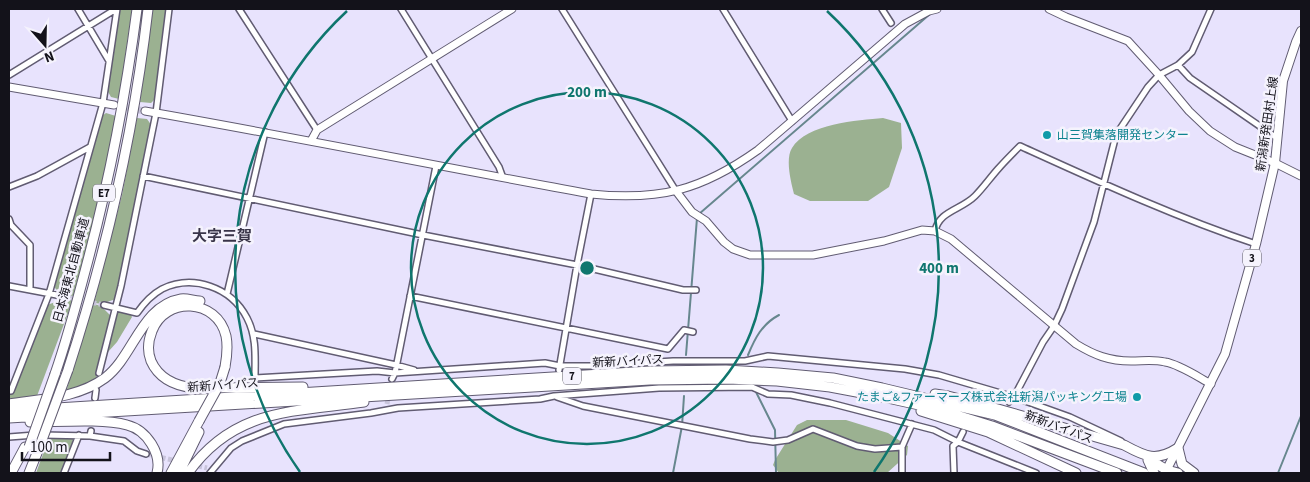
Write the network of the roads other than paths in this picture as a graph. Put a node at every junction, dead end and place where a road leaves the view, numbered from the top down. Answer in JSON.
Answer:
{"nodes":[{"id":1,"x":78,"y":9,"type":"edge"},
{"id":2,"x":116,"y":9,"type":"edge"},
{"id":3,"x":137,"y":9,"type":"edge"},
{"id":4,"x":148,"y":9,"type":"edge"},
{"id":5,"x":169,"y":9,"type":"edge"},
{"id":6,"x":239,"y":9,"type":"edge"},
{"id":7,"x":401,"y":9,"type":"edge"},
{"id":8,"x":512,"y":9,"type":"edge"},
{"id":9,"x":562,"y":9,"type":"edge"},
{"id":10,"x":723,"y":9,"type":"edge"},
{"id":11,"x":882,"y":9,"type":"edge"},
{"id":12,"x":937,"y":9,"type":"edge"},
{"id":13,"x":1049,"y":9,"type":"edge"},
{"id":14,"x":1211,"y":9,"type":"edge"},
{"id":15,"x":891,"y":23,"type":"dead end"},
{"id":16,"x":89,"y":26,"type":"junction"},
{"id":17,"x":1301,"y":32,"type":"edge"},
{"id":18,"x":432,"y":59,"type":"junction"},
{"id":19,"x":109,"y":61,"type":"junction"},
{"id":20,"x":1178,"y":65,"type":"junction"},
{"id":21,"x":9,"y":75,"type":"edge"},
{"id":22,"x":1159,"y":75,"type":"junction"},
{"id":23,"x":9,"y":87,"type":"edge"},
{"id":24,"x":103,"y":103,"type":"junction"},
{"id":25,"x":114,"y":106,"type":"tunnel mouth"},
{"id":26,"x":145,"y":111,"type":"tunnel mouth"},
{"id":27,"x":156,"y":113,"type":"junction"},
{"id":28,"x":792,"y":121,"type":"junction"},
{"id":29,"x":317,"y":130,"type":"junction"},
{"id":30,"x":265,"y":132,"type":"junction"},
{"id":31,"x":1278,"y":138,"type":"junction"},
{"id":32,"x":311,"y":141,"type":"junction"},
{"id":33,"x":90,"y":147,"type":"junction"},
{"id":34,"x":1275,"y":163,"type":"junction"},
{"id":35,"x":436,"y":166,"type":"junction"},
{"id":36,"x":143,"y":176,"type":"junction"},
{"id":37,"x":1301,"y":176,"type":"edge"},
{"id":38,"x":503,"y":178,"type":"junction"},
{"id":39,"x":1104,"y":184,"type":"junction"},
{"id":40,"x":9,"y":187,"type":"edge"},
{"id":41,"x":676,"y":191,"type":"junction"},
{"id":42,"x":592,"y":194,"type":"junction"},
{"id":43,"x":250,"y":198,"type":"junction"},
{"id":44,"x":9,"y":219,"type":"edge"},
{"id":45,"x":935,"y":231,"type":"junction"},
{"id":46,"x":423,"y":235,"type":"junction"},
{"id":47,"x":1256,"y":244,"type":"junction"},
{"id":48,"x":577,"y":265,"type":"junction"},
{"id":49,"x":9,"y":286,"type":"edge"},
{"id":50,"x":30,"y":290,"type":"junction"},
{"id":51,"x":696,"y":290,"type":"dead end"},
{"id":52,"x":50,"y":294,"type":"junction"},
{"id":53,"x":227,"y":294,"type":"junction"},
{"id":54,"x":62,"y":296,"type":"tunnel mouth"},
{"id":55,"x":410,"y":296,"type":"junction"},
{"id":56,"x":104,"y":305,"type":"tunnel mouth"},
{"id":57,"x":115,"y":308,"type":"junction"},
{"id":58,"x":1054,"y":326,"type":"junction"},
{"id":59,"x":566,"y":328,"type":"junction"},
{"id":60,"x":693,"y":332,"type":"dead end"},
{"id":61,"x":254,"y":334,"type":"junction"},
{"id":62,"x":396,"y":365,"type":"junction"},
{"id":63,"x":228,"y":367,"type":"junction"},
{"id":64,"x":559,"y":368,"type":"junction"},
{"id":65,"x":415,"y":371,"type":"junction"},
{"id":66,"x":99,"y":373,"type":"dead end"},
{"id":67,"x":395,"y":373,"type":"junction"},
{"id":68,"x":392,"y":379,"type":"tunnel mouth"},
{"id":69,"x":1210,"y":384,"type":"junction"},
{"id":70,"x":830,"y":387,"type":"junction"},
{"id":71,"x":882,"y":388,"type":"junction"},
{"id":72,"x":366,"y":389,"type":"junction"},
{"id":73,"x":96,"y":390,"type":"dead end"},
{"id":74,"x":556,"y":390,"type":"dead end"},
{"id":75,"x":9,"y":391,"type":"edge"},
{"id":76,"x":428,"y":393,"type":"junction"},
{"id":77,"x":554,"y":396,"type":"junction"},
{"id":78,"x":1014,"y":397,"type":"junction"},
{"id":79,"x":95,"y":398,"type":"dead end"},
{"id":80,"x":1009,"y":402,"type":"dead end"},
{"id":81,"x":9,"y":404,"type":"edge"},
{"id":82,"x":9,"y":411,"type":"edge"},
{"id":83,"x":9,"y":418,"type":"edge"},
{"id":84,"x":202,"y":421,"type":"junction"},
{"id":85,"x":9,"y":424,"type":"edge"},
{"id":86,"x":912,"y":424,"type":"junction"},
{"id":87,"x":963,"y":432,"type":"dead end"},
{"id":88,"x":79,"y":435,"type":"junction"},
{"id":89,"x":9,"y":437,"type":"edge"},
{"id":90,"x":958,"y":442,"type":"junction"},
{"id":91,"x":1124,"y":445,"type":"junction"},
{"id":92,"x":27,"y":447,"type":"junction"},
{"id":93,"x":902,"y":447,"type":"junction"},
{"id":94,"x":1178,"y":448,"type":"junction"},
{"id":95,"x":146,"y":454,"type":"tunnel mouth"},
{"id":96,"x":1140,"y":454,"type":"junction"},
{"id":97,"x":1148,"y":459,"type":"junction"},
{"id":98,"x":1120,"y":469,"type":"edge"},
{"id":99,"x":210,"y":470,"type":"edge"},
{"id":100,"x":1166,"y":472,"type":"edge"},
{"id":101,"x":11,"y":473,"type":"edge"},
{"id":102,"x":17,"y":473,"type":"edge"},
{"id":103,"x":29,"y":473,"type":"edge"},
{"id":104,"x":64,"y":473,"type":"edge"},
{"id":105,"x":157,"y":473,"type":"edge"},
{"id":106,"x":171,"y":473,"type":"edge"},
{"id":107,"x":179,"y":473,"type":"edge"},
{"id":108,"x":188,"y":473,"type":"edge"},
{"id":109,"x":902,"y":473,"type":"edge"},
{"id":110,"x":954,"y":473,"type":"edge"},
{"id":111,"x":1036,"y":473,"type":"edge"},
{"id":112,"x":1076,"y":473,"type":"edge"},
{"id":113,"x":1144,"y":473,"type":"edge"},
{"id":114,"x":1154,"y":473,"type":"edge"},
{"id":115,"x":1178,"y":473,"type":"edge"},
{"id":116,"x":1194,"y":473,"type":"edge"}],
"edges":[{"from":1,"to":16,"type":"street"},
{"from":2,"to":16,"type":"street"},
{"from":2,"to":19,"type":"street"},
{"from":3,"to":92,"type":"highway","name":"日本海東北自動車道","number":"E7","bridge":true},
{"from":4,"to":103,"type":"highway","name":"日本海東北自動車道","number":"E7","bridge":true},
{"from":5,"to":27,"type":"street"},
{"from":6,"to":29,"type":"street"},
{"from":7,"to":18,"type":"street"},
{"from":8,"to":18,"type":"street"},
{"from":9,"to":41,"type":"street"},
{"from":10,"to":28,"type":"street"},
{"from":11,"to":15,"type":"street"},
{"from":12,"to":28,"type":"street"},
{"from":13,"to":22,"type":"street"},
{"from":14,"to":20,"type":"street"},
{"from":16,"to":19,"type":"street"},
{"from":16,"to":21,"type":"street"},
{"from":17,"to":31,"type":"main road","name":"新潟新発田村上線","number":"3"},
{"from":18,"to":29,"type":"street"},
{"from":18,"to":38,"type":"street"},
{"from":19,"to":24,"type":"street"},
{"from":20,"to":22,"type":"street"},
{"from":20,"to":31,"type":"street"},
{"from":22,"to":34,"type":"street"},
{"from":22,"to":39,"type":"street"},
{"from":23,"to":24,"type":"street"},
{"from":24,"to":25,"type":"street"},
{"from":24,"to":33,"type":"street"},
{"from":26,"to":27,"type":"street"},
{"from":27,"to":30,"type":"street"},
{"from":27,"to":36,"type":"street"},
{"from":28,"to":41,"type":"street"},
{"from":29,"to":32,"type":"street"},
{"from":30,"to":32,"type":"street"},
{"from":30,"to":43,"type":"street"},
{"from":31,"to":34,"type":"main road","name":"新潟新発田村上線","number":"3"},
{"from":32,"to":35,"type":"street"},
{"from":33,"to":40,"type":"street"},
{"from":33,"to":52,"type":"street"},
{"from":34,"to":37,"type":"street"},
{"from":34,"to":47,"type":"main road","name":"新潟新発田村上線","number":"3"},
{"from":35,"to":38,"type":"street"},
{"from":35,"to":46,"type":"street"},
{"from":36,"to":43,"type":"street"},
{"from":36,"to":57,"type":"street"},
{"from":38,"to":42,"type":"street"},
{"from":39,"to":45,"type":"street"},
{"from":39,"to":47,"type":"street"},
{"from":39,"to":58,"type":"street"},
{"from":41,"to":42,"type":"street"},
{"from":41,"to":45,"type":"street"},
{"from":42,"to":48,"type":"street"},
{"from":43,"to":46,"type":"street"},
{"from":43,"to":53,"type":"street"},
{"from":44,"to":50,"type":"street"},
{"from":45,"to":58,"type":"street"},
{"from":46,"to":48,"type":"street"},
{"from":46,"to":55,"type":"street"},
{"from":47,"to":69,"type":"main road","name":"新潟新発田村上線","number":"3"},
{"from":48,"to":51,"type":"street"},
{"from":48,"to":59,"type":"street"},
{"from":49,"to":50,"type":"street"},
{"from":50,"to":52,"type":"street"},
{"from":52,"to":54,"type":"street"},
{"from":52,"to":75,"type":"street"},
{"from":53,"to":57,"type":"street"},
{"from":53,"to":61,"type":"street"},
{"from":55,"to":59,"type":"street"},
{"from":55,"to":62,"type":"street"},
{"from":56,"to":57,"type":"street"},
{"from":57,"to":66,"type":"street"},
{"from":58,"to":69,"type":"street"},
{"from":58,"to":78,"type":"street"},
{"from":59,"to":60,"type":"street"},
{"from":59,"to":64,"type":"street"},
{"from":61,"to":62,"type":"street"},
{"from":61,"to":67,"type":"street"},
{"from":62,"to":65,"type":"street"},
{"from":62,"to":67,"type":"street"},
{"from":63,"to":72,"type":"highway"},
{"from":63,"to":81,"type":"highway"},
{"from":63,"to":84,"type":"highway","bridge":true},
{"from":64,"to":65,"type":"street"},
{"from":64,"to":78,"type":"street"},
{"from":65,"to":67,"type":"street"},
{"from":67,"to":68,"type":"street"},
{"from":69,"to":94,"type":"main road","name":"新潟新発田村上線","number":"3"},
{"from":70,"to":76,"type":"highway","name":"新新バイパス","number":"7"},
{"from":70,"to":98,"type":"highway","name":"新新バイパス","number":"7"},
{"from":70,"to":112,"type":"highway"},
{"from":71,"to":72,"type":"highway","name":"新新バイパス","number":"7"},
{"from":71,"to":91,"type":"highway"},
{"from":71,"to":98,"type":"highway","name":"新新バイパス","number":"7"},
{"from":72,"to":82,"type":"highway","name":"新新バイパス","number":"7"},
{"from":73,"to":79,"type":"street"},
{"from":74,"to":77,"type":"street"},
{"from":76,"to":83,"type":"highway","name":"新新バイパス","number":"7"},
{"from":76,"to":108,"type":"highway"},
{"from":77,"to":86,"type":"street"},
{"from":77,"to":93,"type":"street"},
{"from":77,"to":99,"type":"street"},
{"from":78,"to":80,"type":"street"},
{"from":78,"to":91,"type":"street"},
{"from":84,"to":106,"type":"highway"},
{"from":84,"to":107,"type":"highway"},
{"from":85,"to":105,"type":"highway"},
{"from":86,"to":90,"type":"street"},
{"from":86,"to":93,"type":"street"},
{"from":87,"to":90,"type":"street"},
{"from":88,"to":89,"type":"street"},
{"from":88,"to":95,"type":"street"},
{"from":88,"to":104,"type":"street"},
{"from":90,"to":110,"type":"street"},
{"from":90,"to":111,"type":"street"},
{"from":91,"to":96,"type":"highway"},
{"from":92,"to":101,"type":"highway"},
{"from":92,"to":102,"type":"highway","name":"日本海東北自動車道","number":"E7"},
{"from":93,"to":109,"type":"street"},
{"from":94,"to":96,"type":"highway"},
{"from":94,"to":100,"type":"main road","name":"新潟新発田村上線","number":"3"},
{"from":94,"to":116,"type":"highway"},
{"from":96,"to":97,"type":"highway"},
{"from":97,"to":100,"type":"highway"},
{"from":97,"to":114,"type":"highway"},
{"from":98,"to":113,"type":"highway","name":"新新バイパス","number":"7"},
{"from":100,"to":115,"type":"highway"}]}
